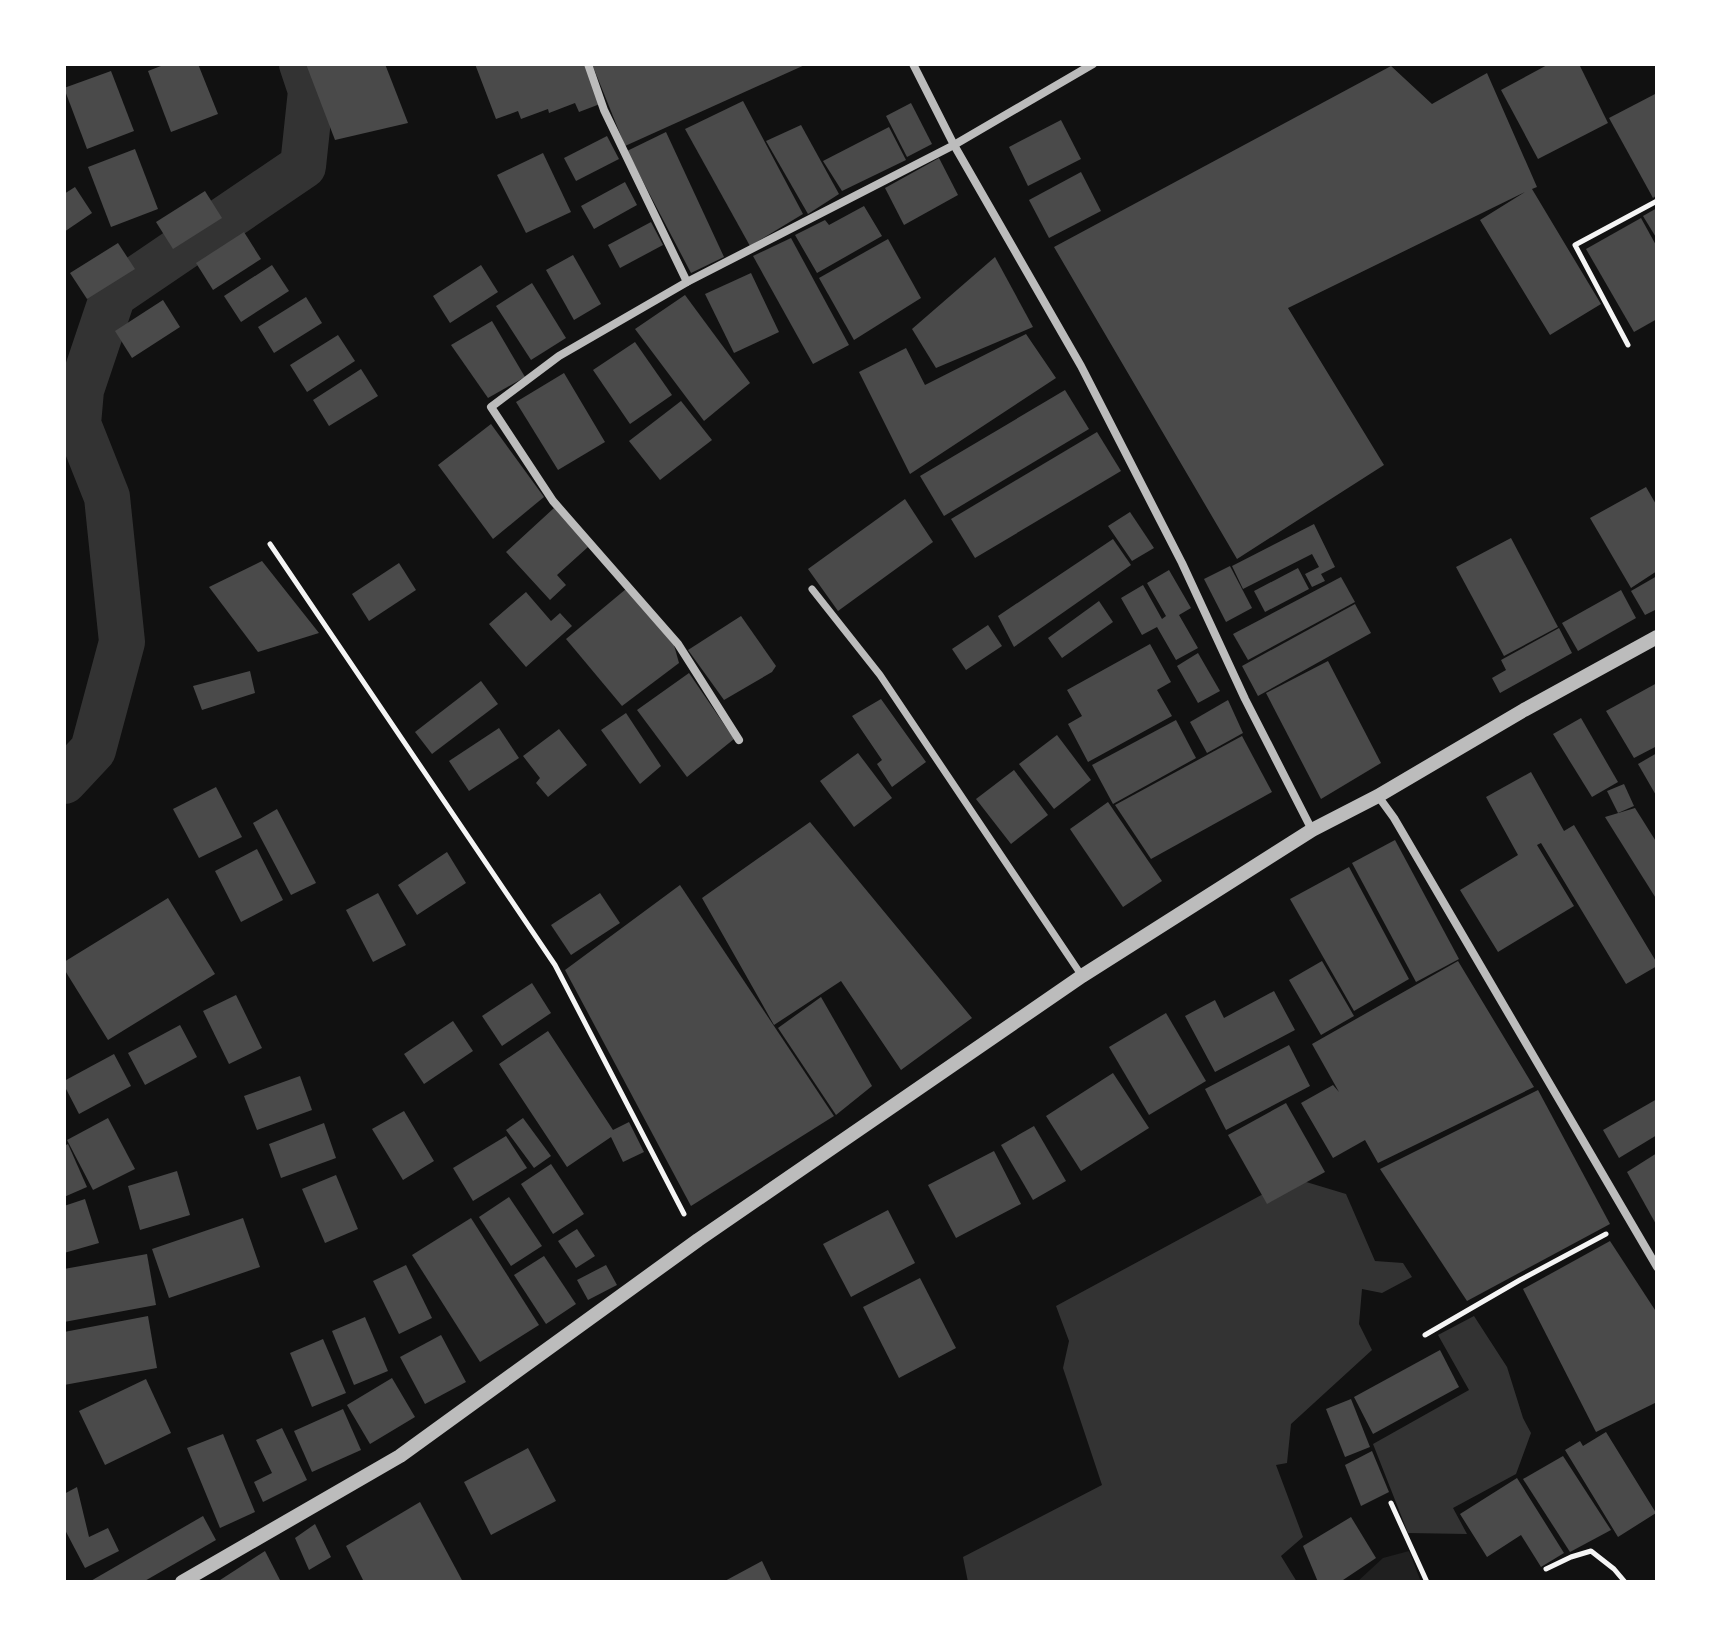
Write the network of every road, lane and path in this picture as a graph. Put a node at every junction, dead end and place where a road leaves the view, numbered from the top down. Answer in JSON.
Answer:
{"nodes":[{"id":1,"x":588,"y":64,"type":"edge"},
{"id":2,"x":913,"y":64,"type":"edge"},
{"id":3,"x":1093,"y":64,"type":"edge"},
{"id":4,"x":954,"y":145,"type":"junction"},
{"id":5,"x":1657,"y":201,"type":"edge"},
{"id":6,"x":687,"y":282,"type":"junction"},
{"id":7,"x":1628,"y":345,"type":"dead end"},
{"id":8,"x":270,"y":544,"type":"dead end"},
{"id":9,"x":812,"y":589,"type":"dead end"},
{"id":10,"x":1657,"y":637,"type":"edge"},
{"id":11,"x":739,"y":740,"type":"dead end"},
{"id":12,"x":1378,"y":796,"type":"junction"},
{"id":13,"x":1312,"y":830,"type":"junction"},
{"id":14,"x":1082,"y":976,"type":"junction"},
{"id":15,"x":1630,"y":1221,"type":"junction"},
{"id":16,"x":698,"y":1240,"type":"junction"},
{"id":17,"x":1657,"y":1267,"type":"edge"},
{"id":18,"x":1425,"y":1335,"type":"dead end"},
{"id":19,"x":1391,"y":1503,"type":"dead end"},
{"id":20,"x":1546,"y":1569,"type":"dead end"},
{"id":21,"x":190,"y":1580,"type":"edge"},
{"id":22,"x":1427,"y":1582,"type":"edge"},
{"id":23,"x":1625,"y":1582,"type":"edge"}],
"edges":[{"from":1,"to":6,"type":"street"},
{"from":2,"to":4,"type":"street"},
{"from":3,"to":4,"type":"street"},
{"from":4,"to":6,"type":"street"},
{"from":4,"to":13,"type":"street"},
{"from":5,"to":7,"type":"path"},
{"from":6,"to":11,"type":"street"},
{"from":8,"to":16,"type":"path"},
{"from":9,"to":14,"type":"street"},
{"from":10,"to":12,"type":"street"},
{"from":12,"to":13,"type":"street"},
{"from":12,"to":15,"type":"street"},
{"from":13,"to":14,"type":"street"},
{"from":14,"to":16,"type":"street"},
{"from":15,"to":17,"type":"street"},
{"from":15,"to":18,"type":"path"},
{"from":16,"to":21,"type":"street"},
{"from":19,"to":22,"type":"path"},
{"from":20,"to":23,"type":"path"}]}
